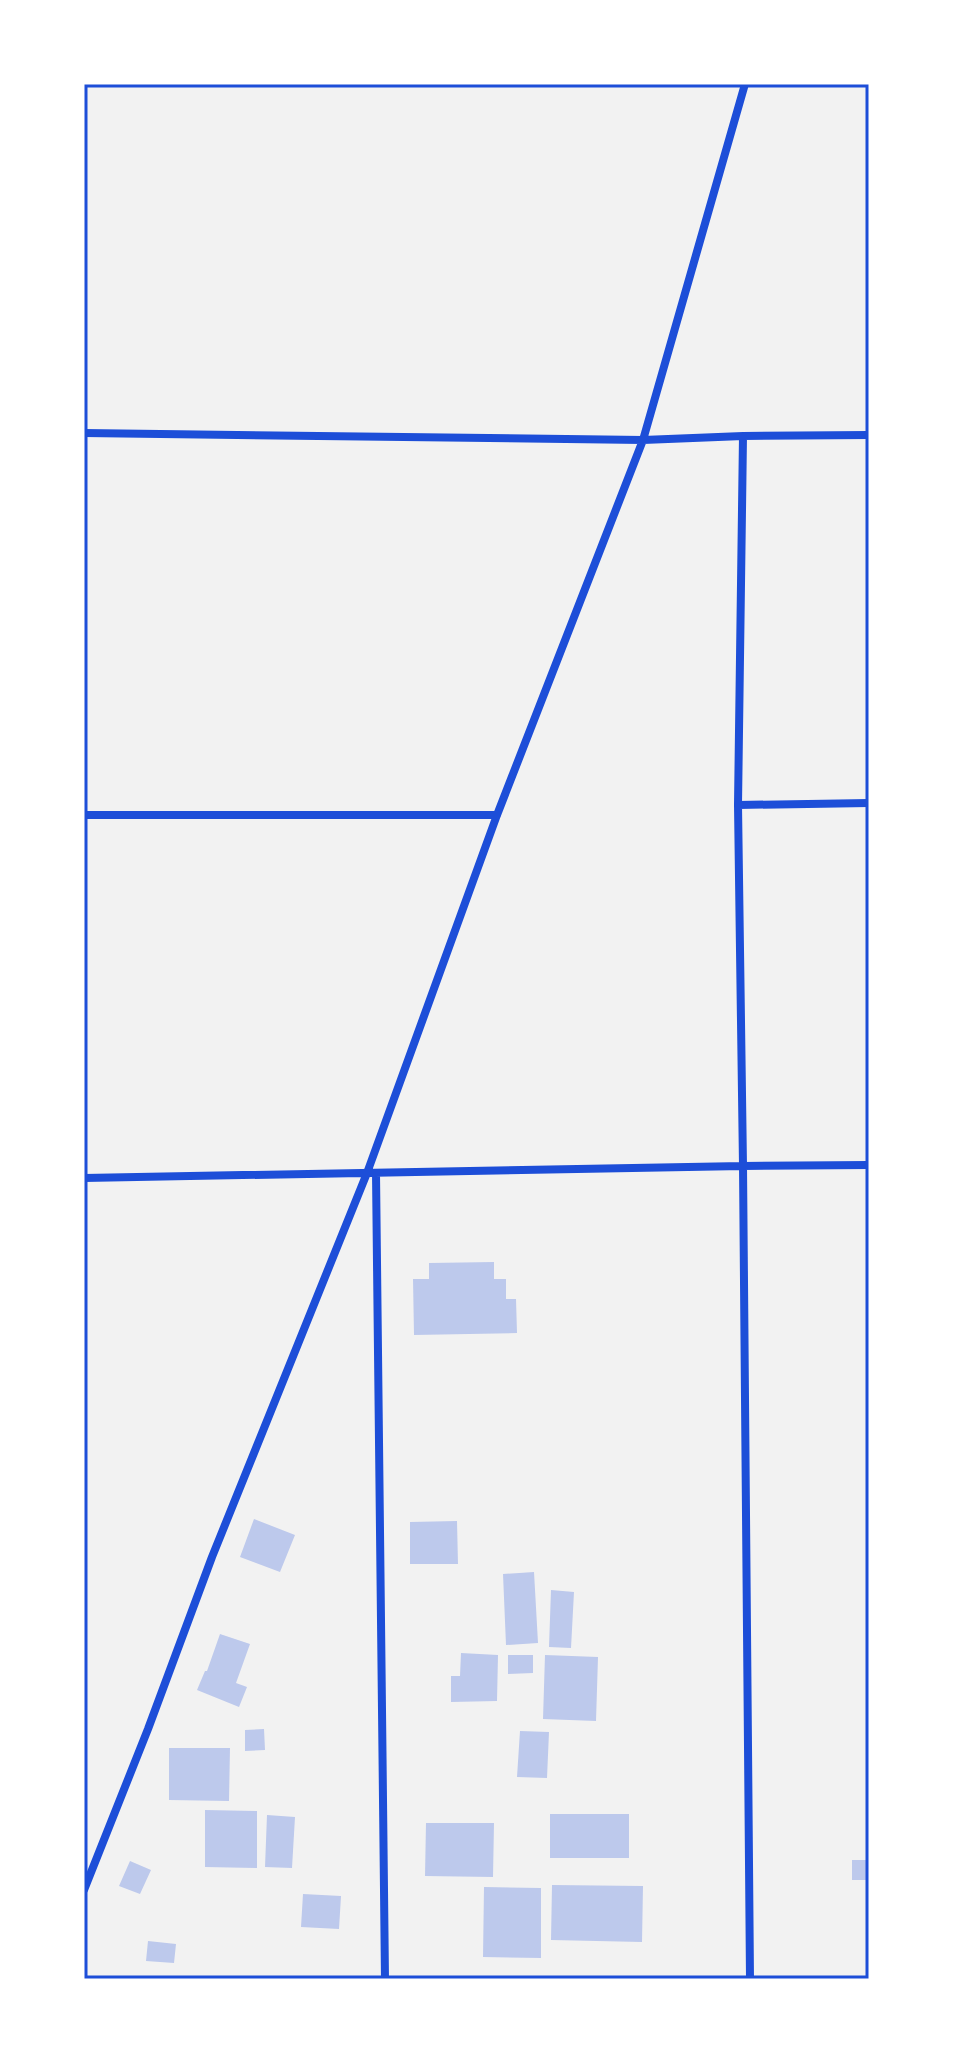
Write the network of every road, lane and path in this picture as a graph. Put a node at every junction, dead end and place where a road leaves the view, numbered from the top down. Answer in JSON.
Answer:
{"nodes":[{"id":1,"x":745,"y":84,"type":"edge"},
{"id":2,"x":84,"y":433,"type":"edge"},
{"id":3,"x":869,"y":435,"type":"edge"},
{"id":4,"x":743,"y":436,"type":"junction"},
{"id":5,"x":643,"y":440,"type":"junction"},
{"id":6,"x":869,"y":803,"type":"edge"},
{"id":7,"x":738,"y":805,"type":"junction"},
{"id":8,"x":84,"y":815,"type":"edge"},
{"id":9,"x":497,"y":815,"type":"junction"},
{"id":10,"x":869,"y":1165,"type":"edge"},
{"id":11,"x":743,"y":1166,"type":"junction"},
{"id":12,"x":371,"y":1173,"type":"junction"},
{"id":13,"x":84,"y":1178,"type":"edge"},
{"id":14,"x":84,"y":1890,"type":"edge"},
{"id":15,"x":385,"y":1979,"type":"edge"},
{"id":16,"x":750,"y":1979,"type":"edge"}],
"edges":[{"from":1,"to":5,"type":"street"},
{"from":2,"to":5,"type":"street"},
{"from":3,"to":4,"type":"street"},
{"from":4,"to":5,"type":"street"},
{"from":4,"to":7,"type":"street"},
{"from":5,"to":9,"type":"street"},
{"from":6,"to":7,"type":"street"},
{"from":7,"to":11,"type":"street"},
{"from":8,"to":9,"type":"street"},
{"from":9,"to":12,"type":"street"},
{"from":10,"to":11,"type":"street"},
{"from":11,"to":12,"type":"street"},
{"from":11,"to":16,"type":"street"},
{"from":12,"to":13,"type":"street"},
{"from":12,"to":14,"type":"street"},
{"from":12,"to":15,"type":"street"}]}
